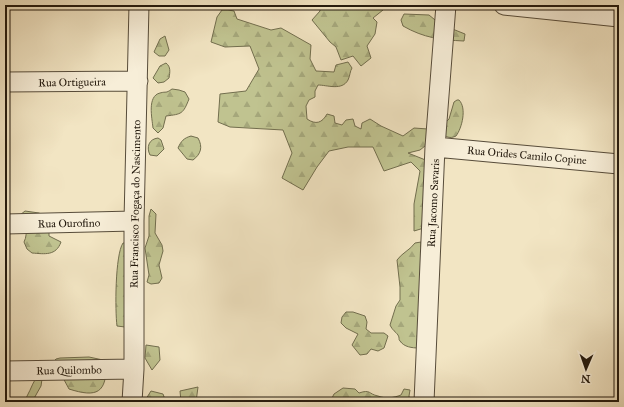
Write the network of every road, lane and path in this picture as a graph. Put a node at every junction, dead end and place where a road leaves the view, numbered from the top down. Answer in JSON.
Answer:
{"nodes":[{"id":1,"x":139,"y":5,"type":"edge"},
{"id":2,"x":446,"y":5,"type":"edge"},
{"id":3,"x":504,"y":5,"type":"edge"},
{"id":4,"x":619,"y":17,"type":"edge"},
{"id":5,"x":138,"y":81,"type":"junction"},
{"id":6,"x":5,"y":82,"type":"edge"},
{"id":7,"x":435,"y":147,"type":"junction"},
{"id":8,"x":619,"y":164,"type":"edge"},
{"id":9,"x":134,"y":221,"type":"junction"},
{"id":10,"x":5,"y":224,"type":"edge"},
{"id":11,"x":134,"y":369,"type":"junction"},
{"id":12,"x":5,"y":371,"type":"edge"},
{"id":13,"x":132,"y":402,"type":"edge"},
{"id":14,"x":424,"y":402,"type":"edge"}],
"edges":[{"from":1,"to":5,"type":"street","name":"Rua Francisco Fogaça do Nascimento"},
{"from":2,"to":7,"type":"street","name":"Rua Jacomo Savaris"},
{"from":3,"to":4,"type":"street"},
{"from":5,"to":6,"type":"street","name":"Rua Ortigueira"},
{"from":5,"to":9,"type":"street","name":"Rua Francisco Fogaça do Nascimento"},
{"from":7,"to":8,"type":"street","name":"Rua Orides Camilo Copine"},
{"from":7,"to":14,"type":"street","name":"Rua Jacomo Savaris"},
{"from":9,"to":10,"type":"street","name":"Rua Ourofino"},
{"from":9,"to":11,"type":"street","name":"Rua Francisco Fogaça do Nascimento"},
{"from":11,"to":12,"type":"street","name":"Rua Quilombo"},
{"from":11,"to":13,"type":"street","name":"Rua Francisco Fogaça do Nascimento"}]}
